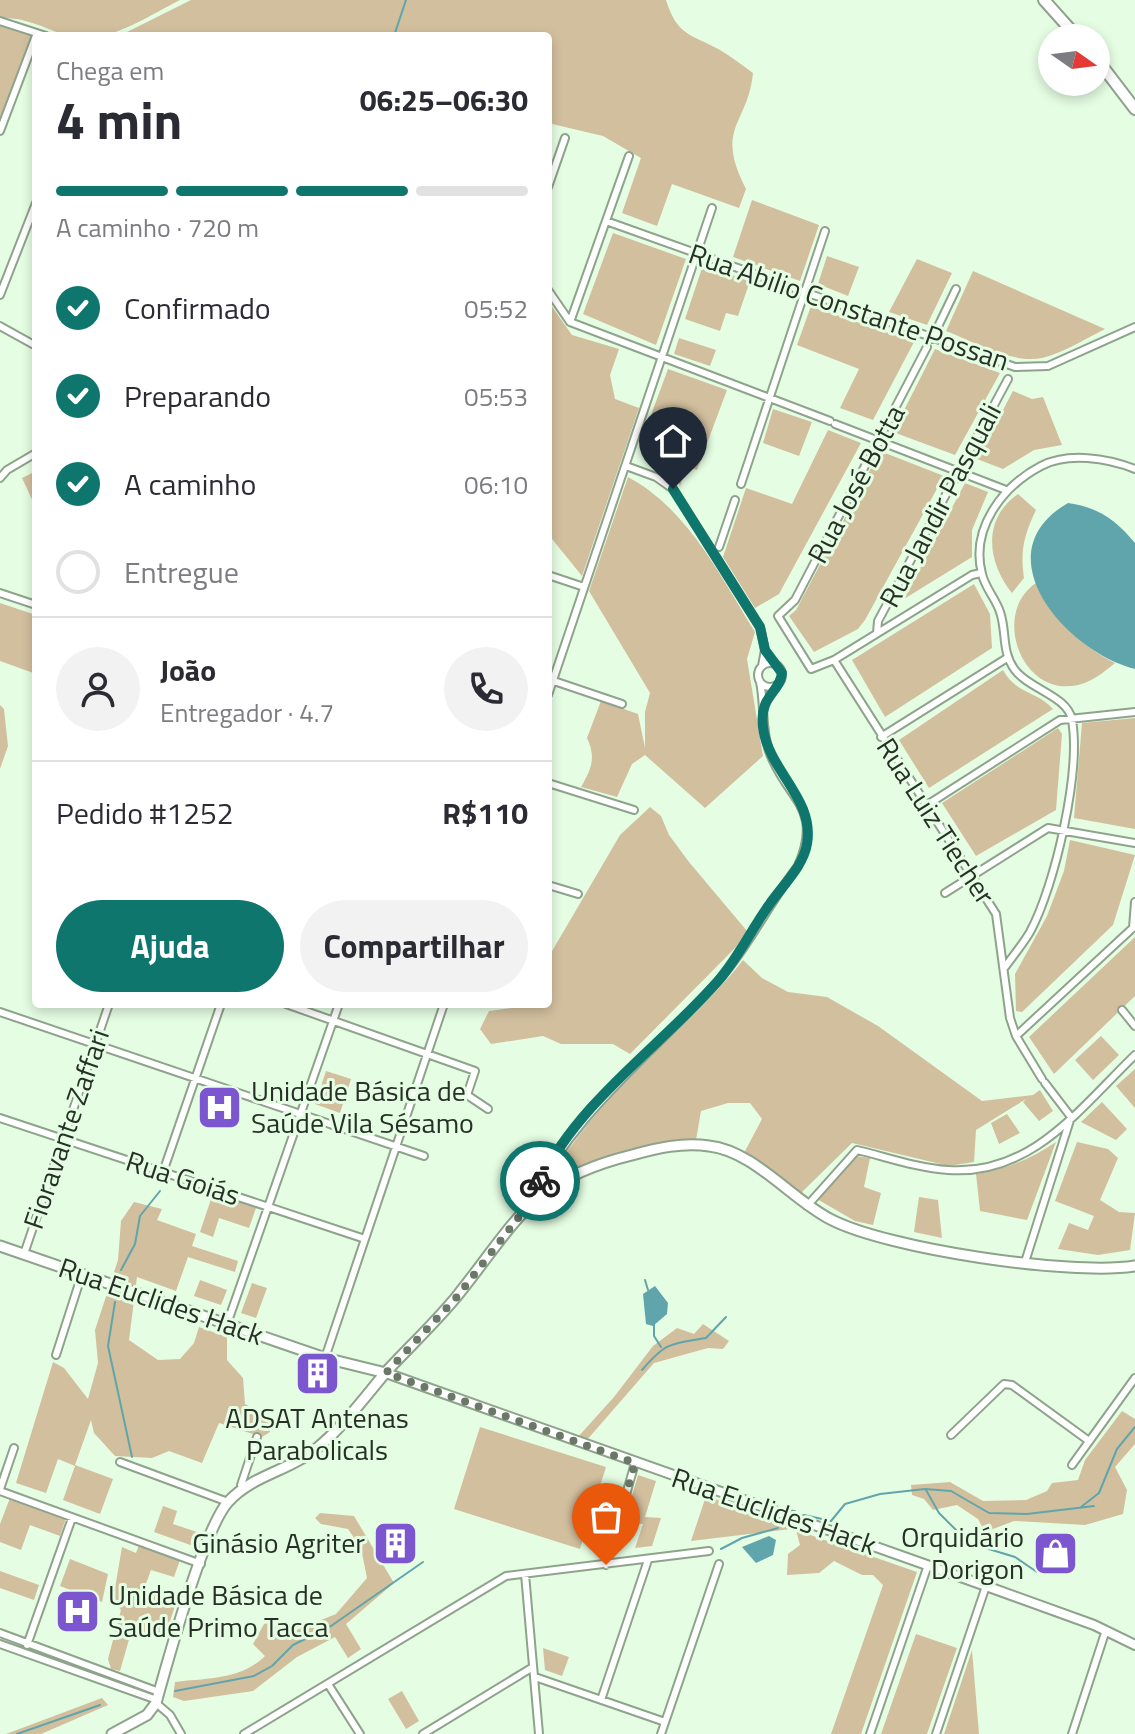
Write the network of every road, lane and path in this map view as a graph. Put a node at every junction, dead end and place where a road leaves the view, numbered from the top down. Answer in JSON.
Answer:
{"nodes":[{"id":1,"x":1044,"y":0,"type":"edge"},
{"id":2,"x":0,"y":21,"type":"edge"},
{"id":3,"x":1065,"y":24,"type":"edge"},
{"id":4,"x":34,"y":32,"type":"edge"},
{"id":5,"x":32,"y":46,"type":"edge"},
{"id":6,"x":1110,"y":76,"type":"edge"},
{"id":7,"x":1135,"y":109,"type":"edge"},
{"id":8,"x":0,"y":131,"type":"edge"},
{"id":9,"x":565,"y":138,"type":"dead end"},
{"id":10,"x":629,"y":156,"type":"dead end"},
{"id":11,"x":552,"y":175,"type":"edge"},
{"id":12,"x":712,"y":208,"type":"dead end"},
{"id":13,"x":32,"y":212,"type":"edge"},
{"id":14,"x":606,"y":221,"type":"junction"},
{"id":15,"x":825,"y":231,"type":"dead end"},
{"id":16,"x":697,"y":254,"type":"junction"},
{"id":17,"x":3,"y":275,"type":"edge"},
{"id":18,"x":956,"y":289,"type":"dead end"},
{"id":19,"x":804,"y":293,"type":"junction"},
{"id":20,"x":0,"y":295,"type":"edge"},
{"id":21,"x":552,"y":296,"type":"edge"},
{"id":22,"x":570,"y":322,"type":"junction"},
{"id":23,"x":0,"y":326,"type":"edge"},
{"id":24,"x":1135,"y":327,"type":"edge"},
{"id":25,"x":932,"y":339,"type":"junction"},
{"id":26,"x":32,"y":344,"type":"edge"},
{"id":27,"x":927,"y":347,"type":"dead end"},
{"id":28,"x":662,"y":358,"type":"junction"},
{"id":29,"x":1008,"y":379,"type":"dead end"},
{"id":30,"x":769,"y":399,"type":"junction"},
{"id":31,"x":879,"y":441,"type":"junction"},
{"id":32,"x":32,"y":455,"type":"edge"},
{"id":33,"x":626,"y":466,"type":"junction"},
{"id":34,"x":1135,"y":469,"type":"edge"},
{"id":35,"x":959,"y":472,"type":"junction"},
{"id":36,"x":0,"y":478,"type":"edge"},
{"id":37,"x":741,"y":484,"type":"dead end"},
{"id":38,"x":1006,"y":490,"type":"junction"},
{"id":39,"x":735,"y":500,"type":"dead end"},
{"id":40,"x":719,"y":547,"type":"dead end"},
{"id":41,"x":981,"y":573,"type":"junction"},
{"id":42,"x":552,"y":576,"type":"edge"},
{"id":43,"x":584,"y":587,"type":"junction"},
{"id":44,"x":0,"y":593,"type":"edge"},
{"id":45,"x":32,"y":604,"type":"edge"},
{"id":46,"x":877,"y":633,"type":"junction"},
{"id":47,"x":765,"y":650,"type":"junction"},
{"id":48,"x":1007,"y":658,"type":"junction"},
{"id":49,"x":834,"y":660,"type":"junction"},
{"id":50,"x":776,"y":664,"type":"junction"},
{"id":51,"x":762,"y":666,"type":"junction"},
{"id":52,"x":552,"y":675,"type":"edge"},
{"id":53,"x":552,"y":681,"type":"edge"},
{"id":54,"x":760,"y":682,"type":"junction"},
{"id":55,"x":775,"y":687,"type":"junction"},
{"id":56,"x":764,"y":702,"type":"junction"},
{"id":57,"x":622,"y":704,"type":"dead end"},
{"id":58,"x":1135,"y":712,"type":"edge"},
{"id":59,"x":1072,"y":716,"type":"junction"},
{"id":60,"x":881,"y":737,"type":"junction"},
{"id":61,"x":552,"y":784,"type":"edge"},
{"id":62,"x":927,"y":805,"type":"junction"},
{"id":63,"x":634,"y":810,"type":"dead end"},
{"id":64,"x":1063,"y":828,"type":"junction"},
{"id":65,"x":1135,"y":843,"type":"edge"},
{"id":66,"x":972,"y":875,"type":"junction"},
{"id":67,"x":552,"y":886,"type":"edge"},
{"id":68,"x":945,"y":893,"type":"dead end"},
{"id":69,"x":578,"y":894,"type":"dead end"},
{"id":70,"x":1135,"y":902,"type":"edge"},
{"id":71,"x":1134,"y":927,"type":"edge"},
{"id":72,"x":1005,"y":967,"type":"junction"},
{"id":73,"x":108,"y":1008,"type":"edge"},
{"id":74,"x":220,"y":1008,"type":"edge"},
{"id":75,"x":298,"y":1008,"type":"edge"},
{"id":76,"x":338,"y":1008,"type":"edge"},
{"id":77,"x":443,"y":1008,"type":"edge"},
{"id":78,"x":1122,"y":1010,"type":"dead end"},
{"id":79,"x":0,"y":1012,"type":"edge"},
{"id":80,"x":333,"y":1020,"type":"junction"},
{"id":81,"x":1135,"y":1026,"type":"edge"},
{"id":82,"x":1016,"y":1036,"type":"junction"},
{"id":83,"x":95,"y":1045,"type":"junction"},
{"id":84,"x":427,"y":1053,"type":"junction"},
{"id":85,"x":1135,"y":1055,"type":"edge"},
{"id":86,"x":195,"y":1079,"type":"junction"},
{"id":87,"x":488,"y":1109,"type":"dead end"},
{"id":88,"x":299,"y":1115,"type":"junction"},
{"id":89,"x":1071,"y":1117,"type":"junction"},
{"id":90,"x":0,"y":1118,"type":"edge"},
{"id":91,"x":62,"y":1139,"type":"junction"},
{"id":92,"x":396,"y":1148,"type":"junction"},
{"id":93,"x":424,"y":1156,"type":"dead end"},
{"id":94,"x":163,"y":1172,"type":"junction"},
{"id":95,"x":529,"y":1204,"type":"junction"},
{"id":96,"x":267,"y":1206,"type":"junction"},
{"id":97,"x":807,"y":1206,"type":"junction"},
{"id":98,"x":365,"y":1239,"type":"junction"},
{"id":99,"x":0,"y":1246,"type":"edge"},
{"id":100,"x":24,"y":1254,"type":"junction"},
{"id":101,"x":1025,"y":1262,"type":"junction"},
{"id":102,"x":1135,"y":1266,"type":"edge"},
{"id":103,"x":82,"y":1274,"type":"junction"},
{"id":104,"x":227,"y":1324,"type":"junction"},
{"id":105,"x":56,"y":1355,"type":"dead end"},
{"id":106,"x":325,"y":1358,"type":"junction"},
{"id":107,"x":386,"y":1373,"type":"junction"},
{"id":108,"x":1135,"y":1378,"type":"edge"},
{"id":109,"x":1127,"y":1390,"type":"junction"},
{"id":110,"x":1135,"y":1396,"type":"edge"},
{"id":111,"x":951,"y":1435,"type":"dead end"},
{"id":112,"x":257,"y":1437,"type":"dead end"},
{"id":113,"x":1089,"y":1441,"type":"junction"},
{"id":114,"x":14,"y":1448,"type":"dead end"},
{"id":115,"x":120,"y":1462,"type":"dead end"},
{"id":116,"x":635,"y":1463,"type":"junction"},
{"id":117,"x":1072,"y":1465,"type":"dead end"},
{"id":118,"x":243,"y":1489,"type":"junction"},
{"id":119,"x":0,"y":1490,"type":"edge"},
{"id":120,"x":228,"y":1502,"type":"junction"},
{"id":121,"x":72,"y":1518,"type":"junction"},
{"id":122,"x":709,"y":1551,"type":"dead end"},
{"id":123,"x":648,"y":1560,"type":"junction"},
{"id":124,"x":201,"y":1564,"type":"junction"},
{"id":125,"x":719,"y":1564,"type":"dead end"},
{"id":126,"x":606,"y":1565,"type":"junction"},
{"id":127,"x":928,"y":1565,"type":"junction"},
{"id":128,"x":525,"y":1574,"type":"junction"},
{"id":129,"x":986,"y":1586,"type":"junction"},
{"id":130,"x":0,"y":1633,"type":"edge"},
{"id":131,"x":1105,"y":1633,"type":"junction"},
{"id":132,"x":28,"y":1643,"type":"junction"},
{"id":133,"x":0,"y":1644,"type":"edge"},
{"id":134,"x":1135,"y":1645,"type":"edge"},
{"id":135,"x":24,"y":1652,"type":"junction"},
{"id":136,"x":533,"y":1667,"type":"junction"},
{"id":137,"x":535,"y":1677,"type":"junction"},
{"id":138,"x":328,"y":1684,"type":"junction"},
{"id":139,"x":157,"y":1698,"type":"junction"},
{"id":140,"x":601,"y":1700,"type":"junction"},
{"id":141,"x":665,"y":1722,"type":"junction"},
{"id":142,"x":112,"y":1734,"type":"edge"},
{"id":143,"x":181,"y":1734,"type":"edge"},
{"id":144,"x":244,"y":1734,"type":"edge"},
{"id":145,"x":360,"y":1734,"type":"edge"},
{"id":146,"x":423,"y":1734,"type":"edge"},
{"id":147,"x":539,"y":1734,"type":"edge"},
{"id":148,"x":661,"y":1734,"type":"edge"},
{"id":149,"x":870,"y":1734,"type":"edge"},
{"id":150,"x":936,"y":1734,"type":"edge"},
{"id":151,"x":1072,"y":1734,"type":"edge"}],
"edges":[{"from":1,"to":3,"type":"main road"},
{"from":2,"to":4,"type":"street"},
{"from":5,"to":8,"type":"street"},
{"from":6,"to":7,"type":"main road"},
{"from":9,"to":11,"type":"street"},
{"from":10,"to":14,"type":"street"},
{"from":12,"to":16,"type":"street"},
{"from":13,"to":17,"type":"street"},
{"from":14,"to":16,"type":"street","name":"Rua Abilio Constante Possan"},
{"from":14,"to":22,"type":"street"},
{"from":15,"to":19,"type":"street"},
{"from":16,"to":19,"type":"street","name":"Rua Abilio Constante Possan"},
{"from":16,"to":28,"type":"street"},
{"from":17,"to":20,"type":"street"},
{"from":18,"to":25,"type":"street"},
{"from":19,"to":25,"type":"street","name":"Rua Abilio Constante Possan"},
{"from":19,"to":30,"type":"street"},
{"from":21,"to":22,"type":"street"},
{"from":22,"to":28,"type":"street"},
{"from":23,"to":26,"type":"street"},
{"from":24,"to":25,"type":"street","name":"Rua Abilio Constante Possan"},
{"from":27,"to":31,"type":"street","name":"Rua José Botta"},
{"from":28,"to":30,"type":"street"},
{"from":28,"to":33,"type":"street"},
{"from":29,"to":35,"type":"street","name":"Rua Jandir Pasquali"},
{"from":30,"to":31,"type":"street"},
{"from":30,"to":37,"type":"street"},
{"from":31,"to":35,"type":"street"},
{"from":31,"to":49,"type":"street","name":"Rua José Botta"},
{"from":32,"to":36,"type":"street"},
{"from":33,"to":43,"type":"street"},
{"from":33,"to":47,"type":"street"},
{"from":34,"to":38,"type":"street"},
{"from":35,"to":38,"type":"street"},
{"from":35,"to":46,"type":"street","name":"Rua Jandir Pasquali"},
{"from":38,"to":41,"type":"street"},
{"from":39,"to":40,"type":"street"},
{"from":41,"to":46,"type":"street"},
{"from":41,"to":48,"type":"street"},
{"from":42,"to":43,"type":"street"},
{"from":43,"to":52,"type":"street"},
{"from":44,"to":45,"type":"street"},
{"from":46,"to":49,"type":"street"},
{"from":47,"to":50,"type":"street"},
{"from":47,"to":51,"type":"street"},
{"from":48,"to":59,"type":"street"},
{"from":48,"to":60,"type":"street"},
{"from":49,"to":60,"type":"street","name":"Rua Luiz Tiecher"},
{"from":50,"to":51,"type":"street"},
{"from":50,"to":55,"type":"street"},
{"from":51,"to":54,"type":"street"},
{"from":53,"to":57,"type":"street"},
{"from":54,"to":55,"type":"street"},
{"from":54,"to":56,"type":"street"},
{"from":55,"to":56,"type":"street"},
{"from":56,"to":95,"type":"street"},
{"from":58,"to":59,"type":"street"},
{"from":59,"to":62,"type":"street"},
{"from":59,"to":64,"type":"street"},
{"from":60,"to":62,"type":"street","name":"Rua Luiz Tiecher"},
{"from":61,"to":63,"type":"street"},
{"from":62,"to":66,"type":"street","name":"Rua Luiz Tiecher"},
{"from":64,"to":65,"type":"street"},
{"from":64,"to":66,"type":"street"},
{"from":64,"to":72,"type":"street"},
{"from":66,"to":68,"type":"street"},
{"from":66,"to":72,"type":"street","name":"Rua Luiz Tiecher"},
{"from":67,"to":69,"type":"street"},
{"from":70,"to":71,"type":"street"},
{"from":71,"to":82,"type":"street"},
{"from":72,"to":82,"type":"street","name":"Rua Luiz Tiecher"},
{"from":73,"to":83,"type":"street","name":"Fioravante Zaffari"},
{"from":74,"to":86,"type":"street"},
{"from":75,"to":80,"type":"street"},
{"from":76,"to":80,"type":"street"},
{"from":77,"to":84,"type":"street"},
{"from":78,"to":81,"type":"street"},
{"from":79,"to":83,"type":"street"},
{"from":80,"to":84,"type":"street"},
{"from":80,"to":88,"type":"street"},
{"from":82,"to":89,"type":"street","name":"Rua Luiz Tiecher"},
{"from":83,"to":86,"type":"street"},
{"from":83,"to":91,"type":"street","name":"Fioravante Zaffari"},
{"from":84,"to":87,"type":"street"},
{"from":84,"to":92,"type":"street"},
{"from":85,"to":89,"type":"street"},
{"from":86,"to":88,"type":"street"},
{"from":86,"to":94,"type":"street"},
{"from":88,"to":92,"type":"street"},
{"from":88,"to":96,"type":"street"},
{"from":89,"to":97,"type":"street"},
{"from":89,"to":101,"type":"street"},
{"from":90,"to":91,"type":"street","name":"Rua Goiás"},
{"from":91,"to":94,"type":"street","name":"Rua Goiás"},
{"from":91,"to":100,"type":"street","name":"Fioravante Zaffari"},
{"from":92,"to":93,"type":"street"},
{"from":92,"to":98,"type":"street"},
{"from":94,"to":96,"type":"street","name":"Rua Goiás"},
{"from":95,"to":97,"type":"main road"},
{"from":95,"to":107,"type":"main road"},
{"from":96,"to":98,"type":"street","name":"Rua Goiás"},
{"from":96,"to":104,"type":"street"},
{"from":97,"to":101,"type":"main road"},
{"from":98,"to":106,"type":"street"},
{"from":99,"to":100,"type":"main road","name":"Rua Euclides Hack"},
{"from":100,"to":103,"type":"main road","name":"Rua Euclides Hack"},
{"from":101,"to":102,"type":"main road"},
{"from":103,"to":104,"type":"main road","name":"Rua Euclides Hack"},
{"from":103,"to":105,"type":"street"},
{"from":104,"to":106,"type":"main road","name":"Rua Euclides Hack"},
{"from":106,"to":107,"type":"main road","name":"Rua Euclides Hack"},
{"from":107,"to":116,"type":"street","name":"Rua Euclides Hack"},
{"from":107,"to":118,"type":"main road"},
{"from":108,"to":109,"type":"street"},
{"from":109,"to":110,"type":"street"},
{"from":109,"to":113,"type":"street"},
{"from":111,"to":113,"type":"street"},
{"from":112,"to":118,"type":"street"},
{"from":113,"to":117,"type":"street"},
{"from":114,"to":119,"type":"street"},
{"from":115,"to":120,"type":"street"},
{"from":116,"to":126,"type":"street"},
{"from":116,"to":127,"type":"street","name":"Rua Euclides Hack"},
{"from":118,"to":120,"type":"main road"},
{"from":119,"to":121,"type":"street"},
{"from":120,"to":124,"type":"main road"},
{"from":121,"to":124,"type":"street"},
{"from":121,"to":132,"type":"street"},
{"from":122,"to":123,"type":"street"},
{"from":123,"to":126,"type":"street"},
{"from":123,"to":140,"type":"street"},
{"from":124,"to":139,"type":"main road"},
{"from":125,"to":141,"type":"street"},
{"from":126,"to":128,"type":"street"},
{"from":127,"to":129,"type":"street","name":"Rua Euclides Hack"},
{"from":127,"to":149,"type":"street"},
{"from":128,"to":136,"type":"street"},
{"from":128,"to":138,"type":"street"},
{"from":129,"to":131,"type":"street","name":"Rua Euclides Hack"},
{"from":129,"to":150,"type":"street"},
{"from":130,"to":132,"type":"street"},
{"from":131,"to":134,"type":"street","name":"Rua Euclides Hack"},
{"from":131,"to":151,"type":"street"},
{"from":132,"to":135,"type":"street"},
{"from":132,"to":139,"type":"street"},
{"from":133,"to":135,"type":"street"},
{"from":135,"to":139,"type":"street"},
{"from":136,"to":137,"type":"street"},
{"from":136,"to":146,"type":"street"},
{"from":137,"to":140,"type":"street"},
{"from":137,"to":147,"type":"street"},
{"from":138,"to":144,"type":"street"},
{"from":138,"to":145,"type":"street"},
{"from":139,"to":142,"type":"main road"},
{"from":139,"to":143,"type":"street"},
{"from":140,"to":141,"type":"street"},
{"from":141,"to":148,"type":"street"}]}
